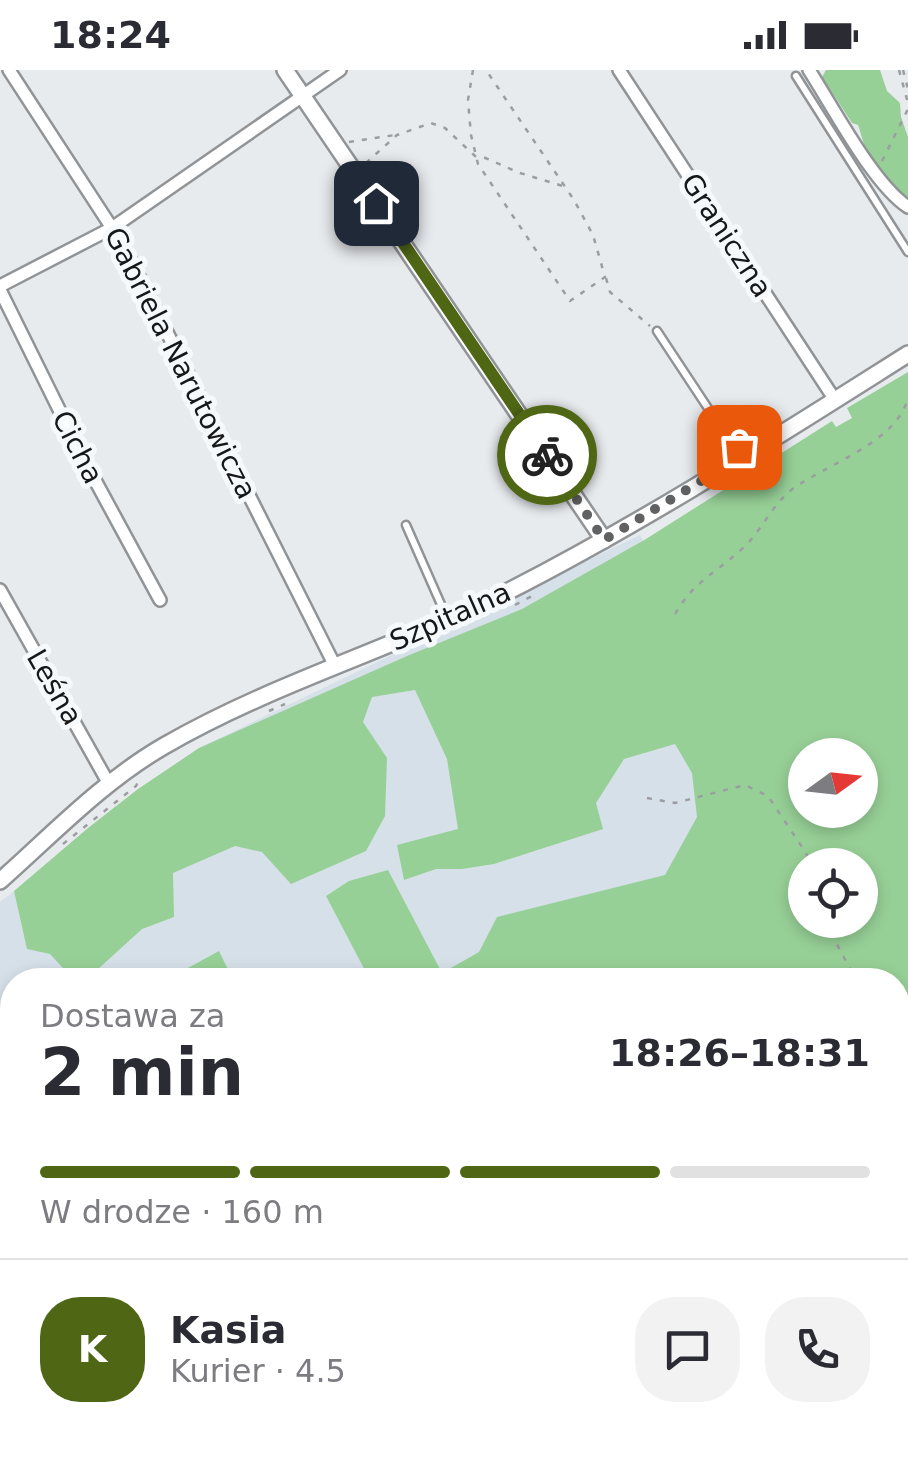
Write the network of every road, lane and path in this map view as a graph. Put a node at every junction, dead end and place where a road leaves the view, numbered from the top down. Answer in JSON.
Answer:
{"nodes":[{"id":1,"x":10,"y":70,"type":"edge"},
{"id":2,"x":285,"y":70,"type":"edge"},
{"id":3,"x":340,"y":70,"type":"edge"},
{"id":4,"x":473,"y":70,"type":"edge"},
{"id":5,"x":486,"y":70,"type":"edge"},
{"id":6,"x":620,"y":70,"type":"edge"},
{"id":7,"x":809,"y":70,"type":"edge"},
{"id":8,"x":901,"y":70,"type":"edge"},
{"id":9,"x":796,"y":76,"type":"dead end"},
{"id":10,"x":908,"y":88,"type":"edge"},
{"id":11,"x":304,"y":96,"type":"junction"},
{"id":12,"x":908,"y":106,"type":"edge"},
{"id":13,"x":396,"y":135,"type":"junction"},
{"id":14,"x":346,"y":142,"type":"dead end"},
{"id":15,"x":475,"y":156,"type":"junction"},
{"id":16,"x":362,"y":167,"type":"dead end"},
{"id":17,"x":876,"y":176,"type":"junction"},
{"id":18,"x":564,"y":186,"type":"junction"},
{"id":19,"x":908,"y":206,"type":"edge"},
{"id":20,"x":112,"y":228,"type":"junction"},
{"id":21,"x":908,"y":252,"type":"edge"},
{"id":22,"x":606,"y":277,"type":"junction"},
{"id":23,"x":0,"y":288,"type":"edge"},
{"id":24,"x":657,"y":330,"type":"joint"},
{"id":25,"x":908,"y":354,"type":"edge"},
{"id":26,"x":908,"y":398,"type":"edge"},
{"id":27,"x":834,"y":400,"type":"junction"},
{"id":28,"x":744,"y":455,"type":"junction"},
{"id":29,"x":406,"y":526,"type":"dead end"},
{"id":30,"x":604,"y":540,"type":"junction"},
{"id":31,"x":0,"y":590,"type":"edge"},
{"id":32,"x":160,"y":600,"type":"dead end"},
{"id":33,"x":675,"y":614,"type":"dead end"},
{"id":34,"x":447,"y":619,"type":"junction"},
{"id":35,"x":335,"y":666,"type":"junction"},
{"id":36,"x":292,"y":696,"type":"dead end"},
{"id":37,"x":268,"y":711,"type":"dead end"},
{"id":38,"x":145,"y":769,"type":"dead end"},
{"id":39,"x":109,"y":784,"type":"junction"},
{"id":40,"x":647,"y":798,"type":"dead end"},
{"id":41,"x":803,"y":848,"type":"edge"},
{"id":42,"x":57,"y":849,"type":"dead end"},
{"id":43,"x":0,"y":882,"type":"edge"},
{"id":44,"x":834,"y":938,"type":"edge"},
{"id":45,"x":850,"y":968,"type":"edge"}],
"edges":[{"from":1,"to":20,"type":"street","name":"Gabriela Narutowicza"},
{"from":2,"to":11,"type":"street"},
{"from":3,"to":11,"type":"street"},
{"from":4,"to":15,"type":"path"},
{"from":5,"to":18,"type":"path"},
{"from":6,"to":27,"type":"street","name":"Graniczna"},
{"from":7,"to":17,"type":"street"},
{"from":8,"to":10,"type":"path"},
{"from":8,"to":12,"type":"path"},
{"from":9,"to":21,"type":"lane"},
{"from":11,"to":20,"type":"street"},
{"from":11,"to":30,"type":"street"},
{"from":12,"to":17,"type":"path"},
{"from":13,"to":14,"type":"path"},
{"from":13,"to":15,"type":"path"},
{"from":13,"to":16,"type":"path"},
{"from":15,"to":18,"type":"path"},
{"from":15,"to":22,"type":"path"},
{"from":17,"to":19,"type":"street"},
{"from":18,"to":22,"type":"path"},
{"from":20,"to":23,"type":"street"},
{"from":20,"to":35,"type":"street","name":"Gabriela Narutowicza"},
{"from":22,"to":24,"type":"path"},
{"from":23,"to":32,"type":"street","name":"Cicha"},
{"from":24,"to":28,"type":"lane"},
{"from":25,"to":27,"type":"street","name":"Szpitalna"},
{"from":26,"to":33,"type":"path"},
{"from":27,"to":28,"type":"street","name":"Szpitalna"},
{"from":28,"to":30,"type":"street","name":"Szpitalna"},
{"from":29,"to":34,"type":"lane"},
{"from":30,"to":34,"type":"street","name":"Szpitalna"},
{"from":31,"to":39,"type":"street","name":"Leśna"},
{"from":34,"to":35,"type":"street","name":"Szpitalna"},
{"from":35,"to":39,"type":"street","name":"Szpitalna"},
{"from":36,"to":37,"type":"path"},
{"from":38,"to":42,"type":"path"},
{"from":39,"to":43,"type":"street","name":"Szpitalna"},
{"from":40,"to":41,"type":"path"},
{"from":44,"to":45,"type":"path"}]}
